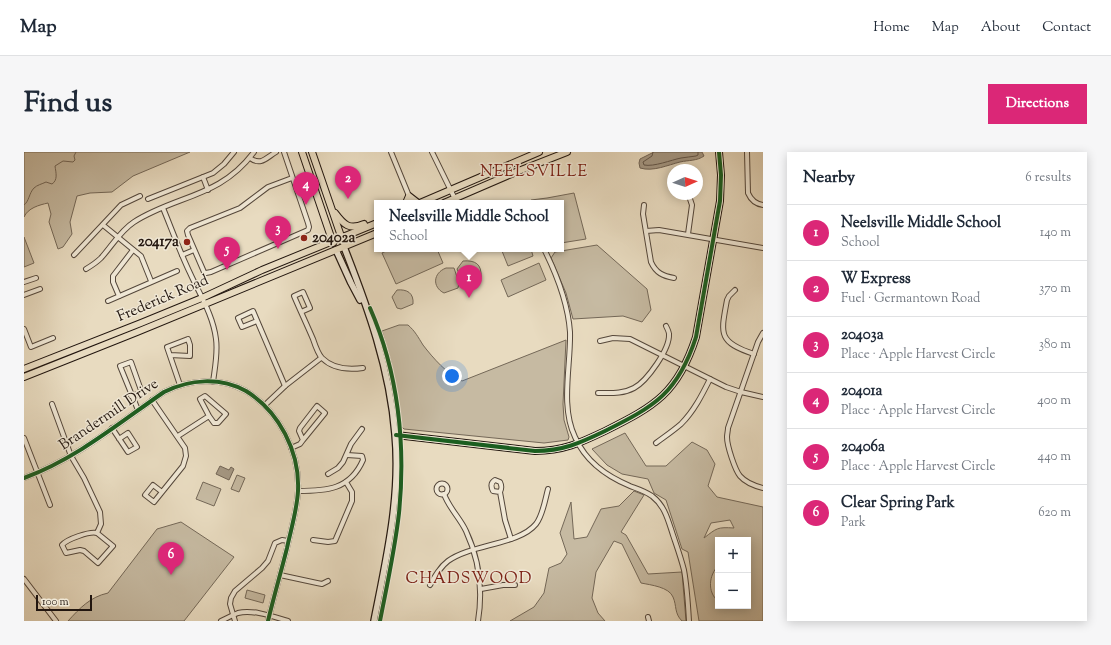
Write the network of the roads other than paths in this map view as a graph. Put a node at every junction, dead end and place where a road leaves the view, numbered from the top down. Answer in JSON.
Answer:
{"nodes":[{"id":1,"x":234,"y":152,"type":"edge"},
{"id":2,"x":254,"y":152,"type":"edge"},
{"id":3,"x":276,"y":152,"type":"edge"},
{"id":4,"x":284,"y":152,"type":"edge"},
{"id":5,"x":302,"y":152,"type":"edge"},
{"id":6,"x":312,"y":152,"type":"edge"},
{"id":7,"x":391,"y":152,"type":"edge"},
{"id":8,"x":432,"y":152,"type":"edge"},
{"id":9,"x":528,"y":152,"type":"edge"},
{"id":10,"x":538,"y":152,"type":"edge"},
{"id":11,"x":567,"y":152,"type":"edge"},
{"id":12,"x":719,"y":152,"type":"edge"},
{"id":13,"x":747,"y":152,"type":"edge"},
{"id":14,"x":250,"y":158,"type":"junction"},
{"id":15,"x":523,"y":159,"type":"junction"},
{"id":16,"x":516,"y":172,"type":"junction"},
{"id":17,"x":203,"y":178,"type":"junction"},
{"id":18,"x":292,"y":178,"type":"junction"},
{"id":19,"x":208,"y":190,"type":"junction"},
{"id":20,"x":450,"y":190,"type":"junction"},
{"id":21,"x":140,"y":196,"type":"dead end"},
{"id":22,"x":409,"y":196,"type":"junction"},
{"id":23,"x":148,"y":199,"type":"dead end"},
{"id":24,"x":407,"y":200,"type":"edge"},
{"id":25,"x":415,"y":200,"type":"edge"},
{"id":26,"x":426,"y":200,"type":"edge"},
{"id":27,"x":455,"y":200,"type":"edge"},
{"id":28,"x":457,"y":200,"type":"edge"},
{"id":29,"x":690,"y":200,"type":"edge"},
{"id":30,"x":644,"y":205,"type":"dead end"},
{"id":31,"x":763,"y":205,"type":"edge"},
{"id":32,"x":163,"y":208,"type":"junction"},
{"id":33,"x":332,"y":209,"type":"junction"},
{"id":34,"x":374,"y":223,"type":"edge"},
{"id":35,"x":103,"y":224,"type":"junction"},
{"id":36,"x":374,"y":224,"type":"edge"},
{"id":37,"x":646,"y":231,"type":"junction"},
{"id":38,"x":374,"y":234,"type":"edge"},
{"id":39,"x":688,"y":234,"type":"junction"},
{"id":40,"x":118,"y":237,"type":"junction"},
{"id":41,"x":342,"y":238,"type":"junction"},
{"id":42,"x":713,"y":239,"type":"junction"},
{"id":43,"x":332,"y":241,"type":"junction"},
{"id":44,"x":344,"y":247,"type":"junction"},
{"id":45,"x":763,"y":248,"type":"edge"},
{"id":46,"x":133,"y":250,"type":"junction"},
{"id":47,"x":194,"y":250,"type":"junction"},
{"id":48,"x":336,"y":250,"type":"junction"},
{"id":49,"x":545,"y":252,"type":"edge"},
{"id":50,"x":74,"y":255,"type":"dead end"},
{"id":51,"x":182,"y":255,"type":"junction"},
{"id":52,"x":86,"y":269,"type":"dead end"},
{"id":53,"x":177,"y":271,"type":"dead end"},
{"id":54,"x":36,"y":278,"type":"dead end"},
{"id":55,"x":674,"y":278,"type":"dead end"},
{"id":56,"x":151,"y":281,"type":"junction"},
{"id":57,"x":24,"y":282,"type":"edge"},
{"id":58,"x":40,"y":289,"type":"dead end"},
{"id":59,"x":735,"y":290,"type":"dead end"},
{"id":60,"x":24,"y":295,"type":"edge"},
{"id":61,"x":119,"y":296,"type":"junction"},
{"id":62,"x":202,"y":298,"type":"junction"},
{"id":63,"x":108,"y":301,"type":"dead end"},
{"id":64,"x":205,"y":305,"type":"junction"},
{"id":65,"x":366,"y":308,"type":"junction"},
{"id":66,"x":301,"y":312,"type":"junction"},
{"id":67,"x":257,"y":321,"type":"junction"},
{"id":68,"x":666,"y":326,"type":"dead end"},
{"id":69,"x":24,"y":329,"type":"edge"},
{"id":70,"x":763,"y":333,"type":"edge"},
{"id":71,"x":53,"y":338,"type":"dead end"},
{"id":72,"x":600,"y":341,"type":"dead end"},
{"id":73,"x":662,"y":354,"type":"junction"},
{"id":74,"x":754,"y":354,"type":"junction"},
{"id":75,"x":170,"y":355,"type":"junction"},
{"id":76,"x":321,"y":358,"type":"junction"},
{"id":77,"x":685,"y":366,"type":"junction"},
{"id":78,"x":363,"y":368,"type":"dead end"},
{"id":79,"x":24,"y":369,"type":"edge"},
{"id":80,"x":24,"y":377,"type":"edge"},
{"id":81,"x":710,"y":379,"type":"junction"},
{"id":82,"x":214,"y":382,"type":"junction"},
{"id":83,"x":180,"y":385,"type":"junction"},
{"id":84,"x":285,"y":386,"type":"junction"},
{"id":85,"x":741,"y":392,"type":"junction"},
{"id":86,"x":598,"y":393,"type":"dead end"},
{"id":87,"x":131,"y":396,"type":"junction"},
{"id":88,"x":763,"y":396,"type":"edge"},
{"id":89,"x":152,"y":400,"type":"junction"},
{"id":90,"x":52,"y":404,"type":"dead end"},
{"id":91,"x":264,"y":405,"type":"junction"},
{"id":92,"x":138,"y":410,"type":"junction"},
{"id":93,"x":209,"y":416,"type":"junction"},
{"id":94,"x":112,"y":428,"type":"junction"},
{"id":95,"x":362,"y":429,"type":"dead end"},
{"id":96,"x":178,"y":436,"type":"junction"},
{"id":97,"x":396,"y":436,"type":"junction"},
{"id":98,"x":24,"y":438,"type":"edge"},
{"id":99,"x":119,"y":439,"type":"junction"},
{"id":100,"x":303,"y":440,"type":"junction"},
{"id":101,"x":656,"y":443,"type":"dead end"},
{"id":102,"x":578,"y":444,"type":"junction"},
{"id":103,"x":291,"y":448,"type":"junction"},
{"id":104,"x":347,"y":455,"type":"junction"},
{"id":105,"x":71,"y":456,"type":"junction"},
{"id":106,"x":38,"y":473,"type":"junction"},
{"id":107,"x":328,"y":474,"type":"dead end"},
{"id":108,"x":24,"y":478,"type":"edge"},
{"id":109,"x":346,"y":482,"type":"junction"},
{"id":110,"x":763,"y":488,"type":"edge"},
{"id":111,"x":548,"y":489,"type":"dead end"},
{"id":112,"x":298,"y":491,"type":"junction"},
{"id":113,"x":162,"y":492,"type":"dead end"},
{"id":114,"x":500,"y":492,"type":"dead end"},
{"id":115,"x":444,"y":494,"type":"dead end"},
{"id":116,"x":50,"y":505,"type":"dead end"},
{"id":117,"x":97,"y":533,"type":"junction"},
{"id":118,"x":511,"y":539,"type":"junction"},
{"id":119,"x":313,"y":540,"type":"dead end"},
{"id":120,"x":288,"y":541,"type":"junction"},
{"id":121,"x":474,"y":550,"type":"junction"},
{"id":122,"x":280,"y":575,"type":"junction"},
{"id":123,"x":24,"y":579,"type":"edge"},
{"id":124,"x":328,"y":581,"type":"dead end"},
{"id":125,"x":430,"y":585,"type":"dead end"},
{"id":126,"x":515,"y":585,"type":"dead end"},
{"id":127,"x":480,"y":589,"type":"junction"},
{"id":128,"x":233,"y":615,"type":"junction"},
{"id":129,"x":269,"y":619,"type":"edge"},
{"id":130,"x":56,"y":621,"type":"edge"},
{"id":131,"x":221,"y":621,"type":"edge"},
{"id":132,"x":235,"y":621,"type":"edge"},
{"id":133,"x":288,"y":621,"type":"edge"},
{"id":134,"x":374,"y":621,"type":"edge"},
{"id":135,"x":478,"y":621,"type":"edge"},
{"id":136,"x":689,"y":621,"type":"edge"}],
"edges":[{"from":1,"to":17,"type":"street"},
{"from":2,"to":14,"type":"street"},
{"from":3,"to":14,"type":"street"},
{"from":4,"to":18,"type":"street"},
{"from":5,"to":43,"type":"main road"},
{"from":6,"to":33,"type":"main road"},
{"from":7,"to":22,"type":"street"},
{"from":8,"to":20,"type":"street"},
{"from":9,"to":15,"type":"street"},
{"from":10,"to":15,"type":"main road"},
{"from":10,"to":16,"type":"main road"},
{"from":11,"to":16,"type":"main road"},
{"from":12,"to":42,"type":"street"},
{"from":13,"to":31,"type":"street"},
{"from":14,"to":19,"type":"street"},
{"from":15,"to":20,"type":"main road"},
{"from":16,"to":28,"type":"main road"},
{"from":17,"to":19,"type":"street"},
{"from":17,"to":23,"type":"street"},
{"from":18,"to":47,"type":"street"},
{"from":18,"to":47,"type":"street"},
{"from":19,"to":32,"type":"street"},
{"from":20,"to":26,"type":"main road"},
{"from":20,"to":27,"type":"street"},
{"from":21,"to":35,"type":"street"},
{"from":22,"to":24,"type":"main road"},
{"from":22,"to":25,"type":"main road"},
{"from":29,"to":39,"type":"street"},
{"from":30,"to":37,"type":"street"},
{"from":32,"to":40,"type":"street"},
{"from":32,"to":51,"type":"street"},
{"from":33,"to":34,"type":"main road"},
{"from":33,"to":41,"type":"main road"},
{"from":35,"to":40,"type":"street"},
{"from":35,"to":50,"type":"street"},
{"from":36,"to":41,"type":"main road","name":"Frederick Road"},
{"from":37,"to":39,"type":"street"},
{"from":37,"to":55,"type":"street"},
{"from":38,"to":44,"type":"main road","name":"Frederick Road"},
{"from":39,"to":42,"type":"street"},
{"from":40,"to":46,"type":"street"},
{"from":40,"to":52,"type":"street"},
{"from":41,"to":43,"type":"main road","name":"Frederick Road"},
{"from":41,"to":44,"type":"main road"},
{"from":42,"to":45,"type":"street"},
{"from":42,"to":77,"type":"street"},
{"from":43,"to":48,"type":"main road"},
{"from":43,"to":62,"type":"main road","name":"Frederick Road"},
{"from":44,"to":48,"type":"main road","name":"Frederick Road"},
{"from":44,"to":65,"type":"street"},
{"from":46,"to":56,"type":"street"},
{"from":46,"to":61,"type":"street"},
{"from":47,"to":51,"type":"street"},
{"from":48,"to":64,"type":"main road","name":"Frederick Road"},
{"from":48,"to":65,"type":"street"},
{"from":49,"to":102,"type":"street"},
{"from":51,"to":62,"type":"street"},
{"from":53,"to":56,"type":"street"},
{"from":54,"to":57,"type":"street"},
{"from":56,"to":61,"type":"street"},
{"from":58,"to":60,"type":"street"},
{"from":59,"to":74,"type":"street"},
{"from":61,"to":63,"type":"street"},
{"from":62,"to":64,"type":"street"},
{"from":62,"to":79,"type":"main road","name":"Frederick Road"},
{"from":64,"to":80,"type":"main road","name":"Frederick Road"},
{"from":64,"to":82,"type":"street"},
{"from":65,"to":97,"type":"street"},
{"from":66,"to":66,"type":"street"},
{"from":66,"to":76,"type":"street"},
{"from":67,"to":67,"type":"street"},
{"from":67,"to":84,"type":"street"},
{"from":68,"to":73,"type":"street"},
{"from":69,"to":71,"type":"street"},
{"from":70,"to":74,"type":"street"},
{"from":72,"to":73,"type":"street"},
{"from":73,"to":77,"type":"street"},
{"from":73,"to":86,"type":"street"},
{"from":74,"to":85,"type":"street"},
{"from":75,"to":75,"type":"street"},
{"from":75,"to":83,"type":"street"},
{"from":76,"to":78,"type":"street"},
{"from":76,"to":84,"type":"street"},
{"from":77,"to":81,"type":"street"},
{"from":77,"to":102,"type":"street"},
{"from":81,"to":85,"type":"street"},
{"from":81,"to":101,"type":"street"},
{"from":82,"to":83,"type":"street","name":"Brandermill Drive"},
{"from":82,"to":91,"type":"street","name":"Brandermill Drive"},
{"from":83,"to":89,"type":"street","name":"Brandermill Drive"},
{"from":84,"to":91,"type":"street"},
{"from":85,"to":88,"type":"street"},
{"from":85,"to":110,"type":"street"},
{"from":87,"to":87,"type":"street"},
{"from":87,"to":92,"type":"street"},
{"from":89,"to":92,"type":"street","name":"Brandermill Drive"},
{"from":89,"to":96,"type":"street"},
{"from":90,"to":105,"type":"street"},
{"from":91,"to":103,"type":"street","name":"Brandermill Drive"},
{"from":92,"to":94,"type":"street","name":"Brandermill Drive"},
{"from":93,"to":93,"type":"street"},
{"from":93,"to":96,"type":"street"},
{"from":94,"to":99,"type":"street"},
{"from":94,"to":105,"type":"street","name":"Brandermill Drive"},
{"from":95,"to":104,"type":"street"},
{"from":96,"to":113,"type":"street"},
{"from":97,"to":102,"type":"street"},
{"from":97,"to":134,"type":"street"},
{"from":98,"to":106,"type":"street"},
{"from":99,"to":99,"type":"street"},
{"from":100,"to":100,"type":"street"},
{"from":100,"to":103,"type":"street"},
{"from":102,"to":136,"type":"street"},
{"from":103,"to":112,"type":"street","name":"Brandermill Drive"},
{"from":104,"to":107,"type":"street"},
{"from":104,"to":109,"type":"street"},
{"from":105,"to":106,"type":"street","name":"Brandermill Drive"},
{"from":105,"to":117,"type":"street"},
{"from":106,"to":108,"type":"street","name":"Brandermill Drive"},
{"from":106,"to":116,"type":"street"},
{"from":109,"to":112,"type":"street"},
{"from":109,"to":119,"type":"street"},
{"from":111,"to":118,"type":"street"},
{"from":112,"to":120,"type":"street","name":"Brandermill Drive"},
{"from":114,"to":118,"type":"street"},
{"from":115,"to":121,"type":"street"},
{"from":117,"to":117,"type":"street"},
{"from":118,"to":121,"type":"street"},
{"from":120,"to":122,"type":"street","name":"Brandermill Drive"},
{"from":120,"to":128,"type":"street"},
{"from":121,"to":125,"type":"street"},
{"from":121,"to":127,"type":"street"},
{"from":122,"to":124,"type":"street"},
{"from":122,"to":129,"type":"street","name":"Brandermill Drive"},
{"from":123,"to":130,"type":"street"},
{"from":126,"to":127,"type":"street"},
{"from":127,"to":135,"type":"street"},
{"from":128,"to":129,"type":"street"},
{"from":128,"to":131,"type":"street"},
{"from":128,"to":132,"type":"street"},
{"from":129,"to":133,"type":"street"}]}
